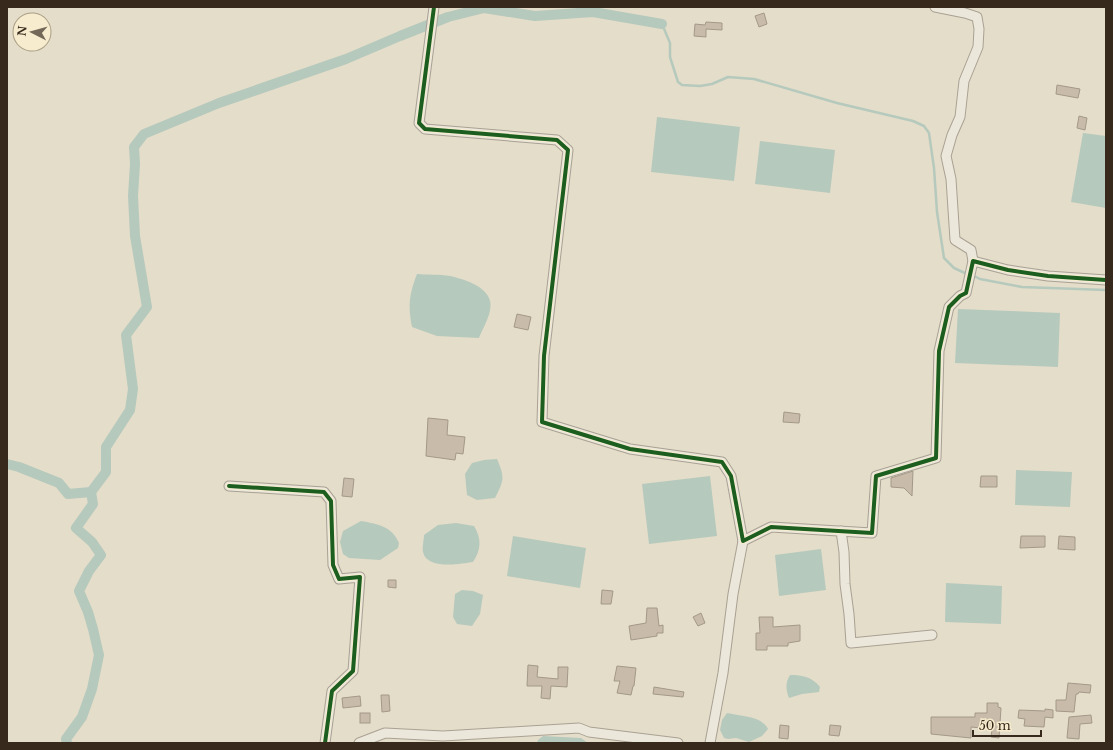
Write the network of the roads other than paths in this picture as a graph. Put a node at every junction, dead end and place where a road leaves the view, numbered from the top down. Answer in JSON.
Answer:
{"nodes":[{"id":1,"x":434,"y":7,"type":"edge"},
{"id":2,"x":935,"y":7,"type":"edge"},
{"id":3,"x":972,"y":264,"type":"junction"},
{"id":4,"x":1106,"y":280,"type":"edge"},
{"id":5,"x":229,"y":486,"type":"dead end"},
{"id":6,"x":841,"y":531,"type":"junction"},
{"id":7,"x":744,"y":541,"type":"junction"},
{"id":8,"x":932,"y":635,"type":"dead end"},
{"id":9,"x":325,"y":743,"type":"edge"},
{"id":10,"x":359,"y":743,"type":"edge"},
{"id":11,"x":678,"y":743,"type":"edge"},
{"id":12,"x":710,"y":743,"type":"edge"}],
"edges":[{"from":1,"to":7,"type":"street"},
{"from":2,"to":3,"type":"street"},
{"from":3,"to":4,"type":"street"},
{"from":3,"to":6,"type":"street"},
{"from":5,"to":9,"type":"street"},
{"from":6,"to":7,"type":"street"},
{"from":6,"to":8,"type":"street"},
{"from":7,"to":12,"type":"street"},
{"from":10,"to":11,"type":"street"}]}
